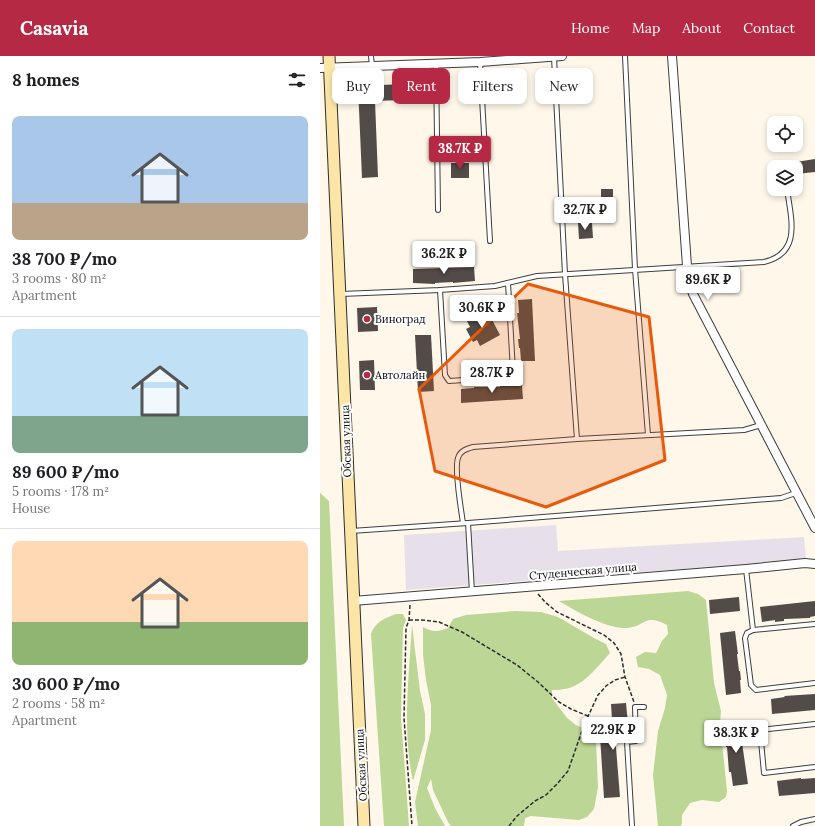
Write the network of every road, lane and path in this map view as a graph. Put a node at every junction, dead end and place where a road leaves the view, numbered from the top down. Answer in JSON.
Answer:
{"nodes":[{"id":1,"x":329,"y":56,"type":"edge"},
{"id":2,"x":371,"y":56,"type":"edge"},
{"id":3,"x":558,"y":56,"type":"edge"},
{"id":4,"x":625,"y":56,"type":"edge"},
{"id":5,"x":672,"y":56,"type":"edge"},
{"id":6,"x":480,"y":62,"type":"junction"},
{"id":7,"x":436,"y":64,"type":"junction"},
{"id":8,"x":372,"y":66,"type":"junction"},
{"id":9,"x":325,"y":68,"type":"edge"},
{"id":10,"x":788,"y":196,"type":"edge"},
{"id":11,"x":438,"y":210,"type":"dead end"},
{"id":12,"x":490,"y":241,"type":"dead end"},
{"id":13,"x":687,"y":266,"type":"junction"},
{"id":14,"x":635,"y":269,"type":"junction"},
{"id":15,"x":565,"y":274,"type":"junction"},
{"id":16,"x":508,"y":283,"type":"junction"},
{"id":17,"x":440,"y":290,"type":"junction"},
{"id":18,"x":340,"y":294,"type":"junction"},
{"id":19,"x":761,"y":425,"type":"junction"},
{"id":20,"x":648,"y":435,"type":"junction"},
{"id":21,"x":577,"y":439,"type":"junction"},
{"id":22,"x":796,"y":493,"type":"junction"},
{"id":23,"x":465,"y":523,"type":"junction"},
{"id":24,"x":815,"y":528,"type":"edge"},
{"id":25,"x":350,"y":531,"type":"junction"},
{"id":26,"x":815,"y":564,"type":"edge"},
{"id":27,"x":746,"y":569,"type":"junction"},
{"id":28,"x":532,"y":587,"type":"junction"},
{"id":29,"x":472,"y":592,"type":"junction"},
{"id":30,"x":410,"y":596,"type":"junction"},
{"id":31,"x":353,"y":601,"type":"junction"},
{"id":32,"x":409,"y":620,"type":"junction"},
{"id":33,"x":815,"y":624,"type":"edge"},
{"id":34,"x":754,"y":630,"type":"junction"},
{"id":35,"x":624,"y":677,"type":"junction"},
{"id":36,"x":815,"y":682,"type":"edge"},
{"id":37,"x":635,"y":707,"type":"junction"},
{"id":38,"x":644,"y":707,"type":"dead end"},
{"id":39,"x":588,"y":716,"type":"junction"},
{"id":40,"x":815,"y":724,"type":"edge"},
{"id":41,"x":815,"y":767,"type":"edge"},
{"id":42,"x":815,"y":819,"type":"edge"},
{"id":43,"x":364,"y":826,"type":"edge"},
{"id":44,"x":412,"y":826,"type":"edge"},
{"id":45,"x":509,"y":826,"type":"edge"},
{"id":46,"x":632,"y":826,"type":"edge"},
{"id":47,"x":793,"y":826,"type":"edge"}],
"edges":[{"from":1,"to":9,"type":"street","name":"Обская улица"},
{"from":2,"to":8,"type":"lane"},
{"from":3,"to":6,"type":"street"},
{"from":3,"to":15,"type":"lane"},
{"from":4,"to":14,"type":"lane"},
{"from":5,"to":13,"type":"street"},
{"from":6,"to":7,"type":"street"},
{"from":6,"to":12,"type":"lane"},
{"from":7,"to":8,"type":"street"},
{"from":7,"to":11,"type":"lane"},
{"from":8,"to":9,"type":"street"},
{"from":9,"to":18,"type":"street","name":"Обская улица"},
{"from":10,"to":13,"type":"lane"},
{"from":13,"to":14,"type":"lane"},
{"from":13,"to":19,"type":"street"},
{"from":14,"to":15,"type":"lane"},
{"from":14,"to":20,"type":"lane"},
{"from":15,"to":16,"type":"lane"},
{"from":15,"to":21,"type":"lane"},
{"from":16,"to":17,"type":"lane"},
{"from":16,"to":17,"type":"lane"},
{"from":17,"to":18,"type":"lane"},
{"from":18,"to":25,"type":"street","name":"Обская улица"},
{"from":19,"to":20,"type":"lane"},
{"from":19,"to":22,"type":"street"},
{"from":20,"to":21,"type":"lane"},
{"from":21,"to":23,"type":"lane"},
{"from":22,"to":23,"type":"lane"},
{"from":22,"to":24,"type":"street"},
{"from":23,"to":25,"type":"lane"},
{"from":23,"to":29,"type":"lane"},
{"from":25,"to":31,"type":"street","name":"Обская улица"},
{"from":26,"to":27,"type":"street","name":"Студенческая улица"},
{"from":27,"to":28,"type":"street","name":"Студенческая улица"},
{"from":27,"to":34,"type":"lane"},
{"from":28,"to":29,"type":"street","name":"Студенческая улица"},
{"from":28,"to":35,"type":"path"},
{"from":29,"to":30,"type":"street","name":"Студенческая улица"},
{"from":30,"to":31,"type":"street","name":"Студенческая улица"},
{"from":30,"to":32,"type":"path"},
{"from":31,"to":43,"type":"street","name":"Обская улица"},
{"from":32,"to":39,"type":"path"},
{"from":32,"to":44,"type":"path"},
{"from":33,"to":34,"type":"lane"},
{"from":34,"to":36,"type":"lane"},
{"from":35,"to":37,"type":"path"},
{"from":35,"to":39,"type":"path"},
{"from":37,"to":38,"type":"lane"},
{"from":37,"to":46,"type":"lane"},
{"from":39,"to":45,"type":"path"},
{"from":40,"to":41,"type":"lane"},
{"from":42,"to":47,"type":"lane"}]}
